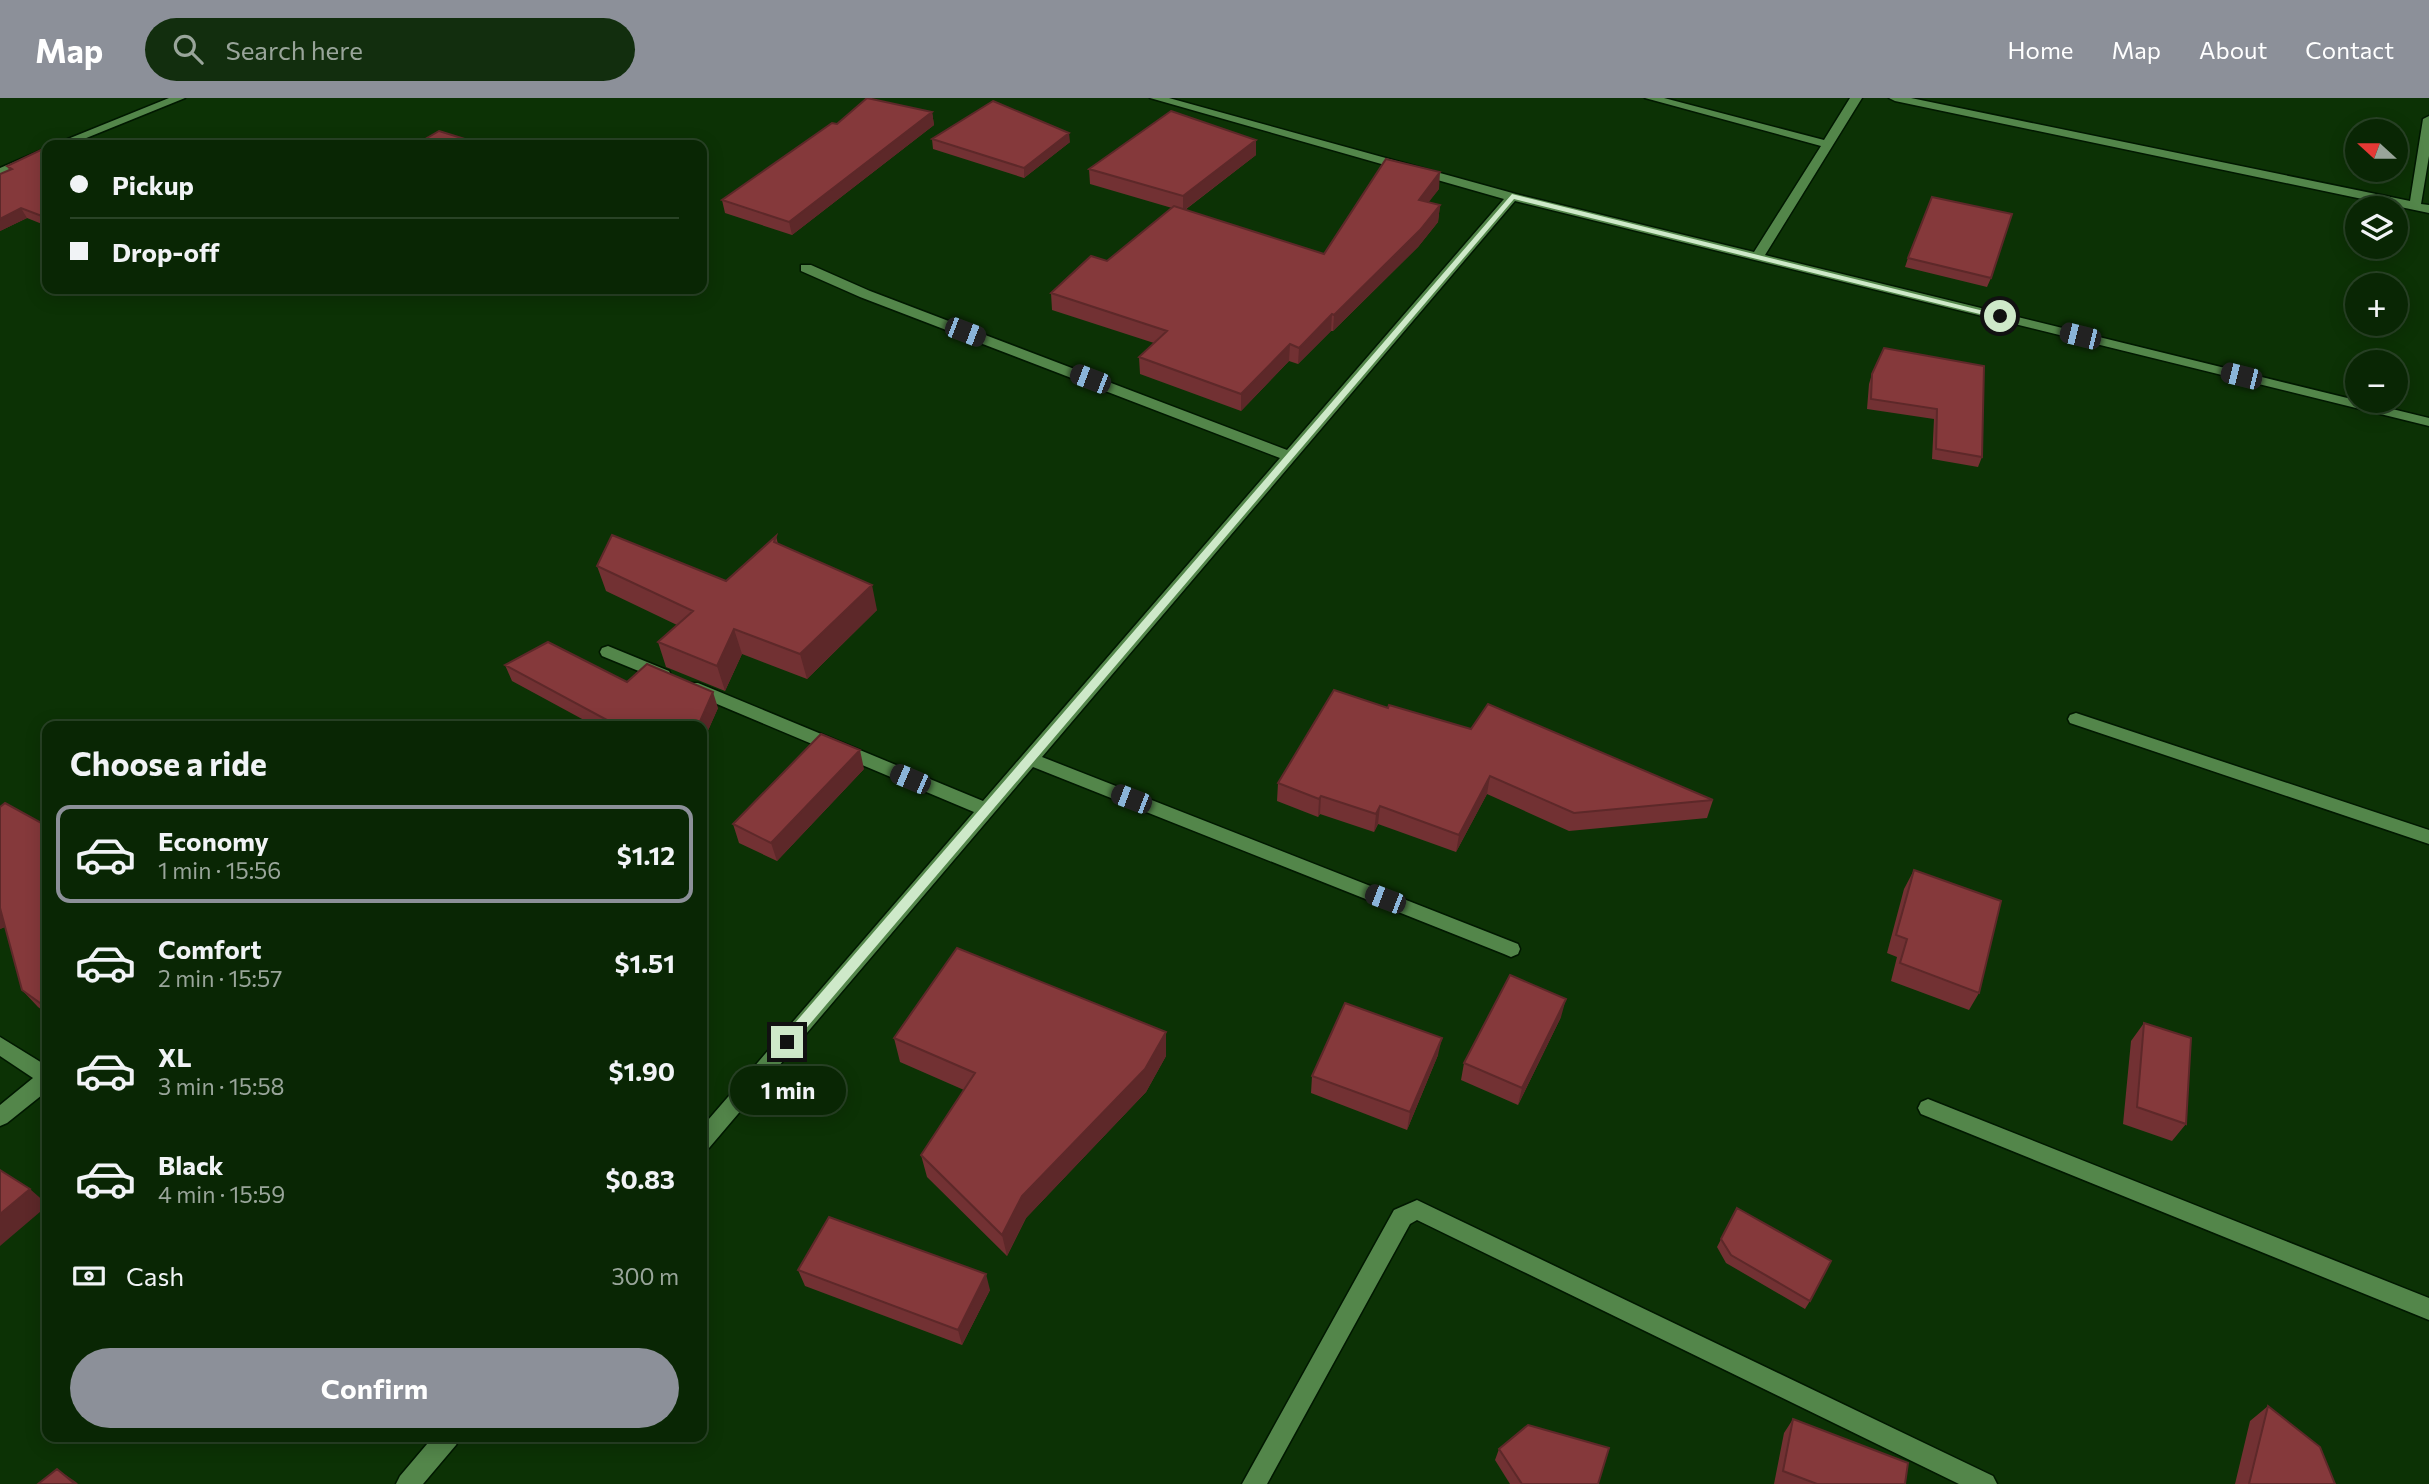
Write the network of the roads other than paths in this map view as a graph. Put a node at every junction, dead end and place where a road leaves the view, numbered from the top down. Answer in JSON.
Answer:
{"nodes":[{"id":1,"x":178,"y":98,"type":"edge"},
{"id":2,"x":1156,"y":98,"type":"edge"},
{"id":3,"x":1651,"y":98,"type":"edge"},
{"id":4,"x":1856,"y":98,"type":"edge"},
{"id":5,"x":1895,"y":98,"type":"edge"},
{"id":6,"x":2429,"y":119,"type":"edge"},
{"id":7,"x":73,"y":140,"type":"edge"},
{"id":8,"x":1828,"y":144,"type":"junction"},
{"id":9,"x":42,"y":153,"type":"edge"},
{"id":10,"x":0,"y":172,"type":"edge"},
{"id":11,"x":1512,"y":197,"type":"junction"},
{"id":12,"x":2415,"y":206,"type":"junction"},
{"id":13,"x":2429,"y":209,"type":"edge"},
{"id":14,"x":1758,"y":257,"type":"junction"},
{"id":15,"x":806,"y":268,"type":"dead end"},
{"id":16,"x":2429,"y":422,"type":"edge"},
{"id":17,"x":1290,"y":456,"type":"junction"},
{"id":18,"x":608,"y":652,"type":"dead end"},
{"id":19,"x":2076,"y":719,"type":"dead end"},
{"id":20,"x":1030,"y":759,"type":"junction"},
{"id":21,"x":986,"y":810,"type":"junction"},
{"id":22,"x":2429,"y":837,"type":"edge"},
{"id":23,"x":1511,"y":949,"type":"dead end"},
{"id":24,"x":0,"y":1045,"type":"edge"},
{"id":25,"x":42,"y":1074,"type":"edge"},
{"id":26,"x":42,"y":1082,"type":"edge"},
{"id":27,"x":1928,"y":1108,"type":"dead end"},
{"id":28,"x":0,"y":1117,"type":"edge"},
{"id":29,"x":707,"y":1128,"type":"edge"},
{"id":30,"x":2429,"y":1309,"type":"edge"},
{"id":31,"x":444,"y":1442,"type":"edge"},
{"id":32,"x":408,"y":1484,"type":"edge"},
{"id":33,"x":1254,"y":1484,"type":"edge"},
{"id":34,"x":1985,"y":1484,"type":"edge"}],
"edges":[{"from":1,"to":7,"type":"street"},
{"from":2,"to":11,"type":"street"},
{"from":3,"to":8,"type":"street"},
{"from":4,"to":8,"type":"street"},
{"from":5,"to":12,"type":"street"},
{"from":6,"to":12,"type":"street"},
{"from":8,"to":14,"type":"street"},
{"from":9,"to":10,"type":"street"},
{"from":11,"to":14,"type":"street"},
{"from":11,"to":17,"type":"street"},
{"from":12,"to":13,"type":"street"},
{"from":14,"to":16,"type":"street"},
{"from":15,"to":17,"type":"street"},
{"from":17,"to":20,"type":"street"},
{"from":18,"to":21,"type":"street"},
{"from":19,"to":22,"type":"street"},
{"from":20,"to":21,"type":"street"},
{"from":20,"to":23,"type":"street"},
{"from":21,"to":29,"type":"street"},
{"from":24,"to":25,"type":"street"},
{"from":26,"to":28,"type":"street"},
{"from":27,"to":30,"type":"street"},
{"from":31,"to":32,"type":"street"},
{"from":33,"to":34,"type":"street"}]}
